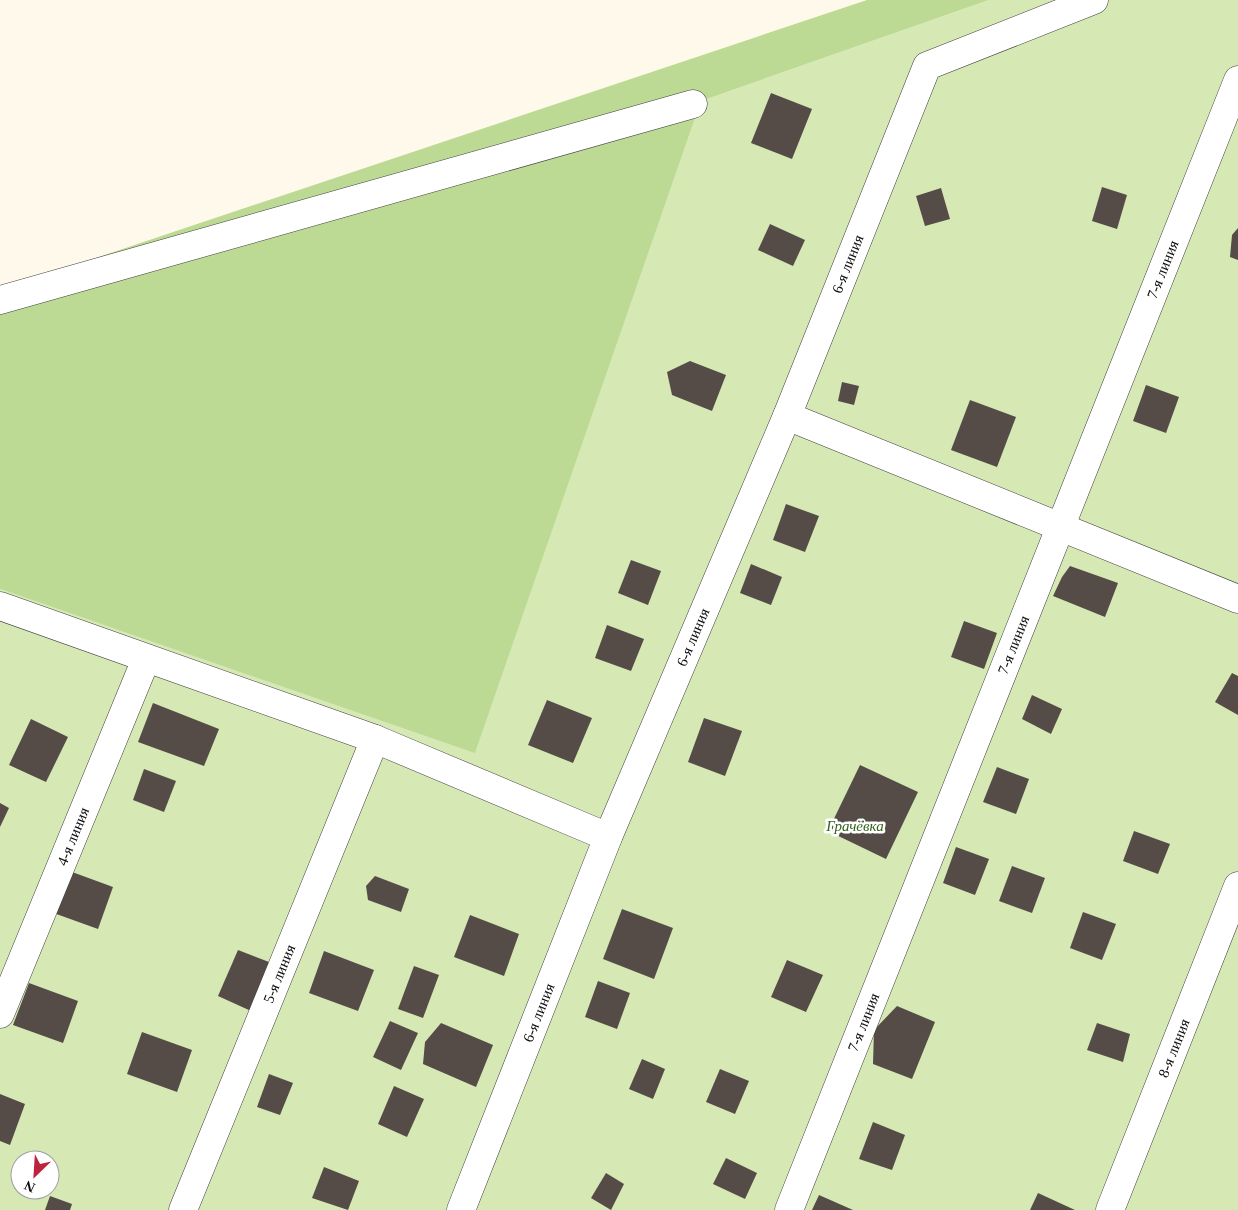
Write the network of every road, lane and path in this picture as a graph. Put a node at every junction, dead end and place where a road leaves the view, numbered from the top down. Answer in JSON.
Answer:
{"nodes":[{"id":1,"x":1094,"y":0,"type":"edge"},
{"id":2,"x":1238,"y":80,"type":"edge"},
{"id":3,"x":693,"y":104,"type":"dead end"},
{"id":4,"x":0,"y":300,"type":"edge"},
{"id":5,"x":787,"y":416,"type":"junction"},
{"id":6,"x":1060,"y":528,"type":"junction"},
{"id":7,"x":1238,"y":599,"type":"edge"},
{"id":8,"x":0,"y":606,"type":"edge"},
{"id":9,"x":146,"y":659,"type":"junction"},
{"id":10,"x":375,"y":739,"type":"junction"},
{"id":11,"x":608,"y":837,"type":"junction"},
{"id":12,"x":1238,"y":886,"type":"edge"},
{"id":13,"x":0,"y":1014,"type":"edge"},
{"id":14,"x":183,"y":1210,"type":"edge"},
{"id":15,"x":461,"y":1210,"type":"edge"},
{"id":16,"x":789,"y":1210,"type":"edge"},
{"id":17,"x":1110,"y":1210,"type":"edge"}],
"edges":[{"from":1,"to":5,"type":"street","name":"6-я линия"},
{"from":2,"to":6,"type":"street","name":"7-я линия"},
{"from":3,"to":4,"type":"street"},
{"from":5,"to":6,"type":"street"},
{"from":5,"to":11,"type":"street","name":"6-я линия"},
{"from":6,"to":7,"type":"street"},
{"from":6,"to":16,"type":"street","name":"7-я линия"},
{"from":8,"to":9,"type":"street"},
{"from":9,"to":10,"type":"street"},
{"from":9,"to":13,"type":"street","name":"4-я линия"},
{"from":10,"to":11,"type":"street"},
{"from":10,"to":14,"type":"street","name":"5-я линия"},
{"from":11,"to":15,"type":"street","name":"6-я линия"},
{"from":12,"to":17,"type":"street","name":"8-я линия"}]}
